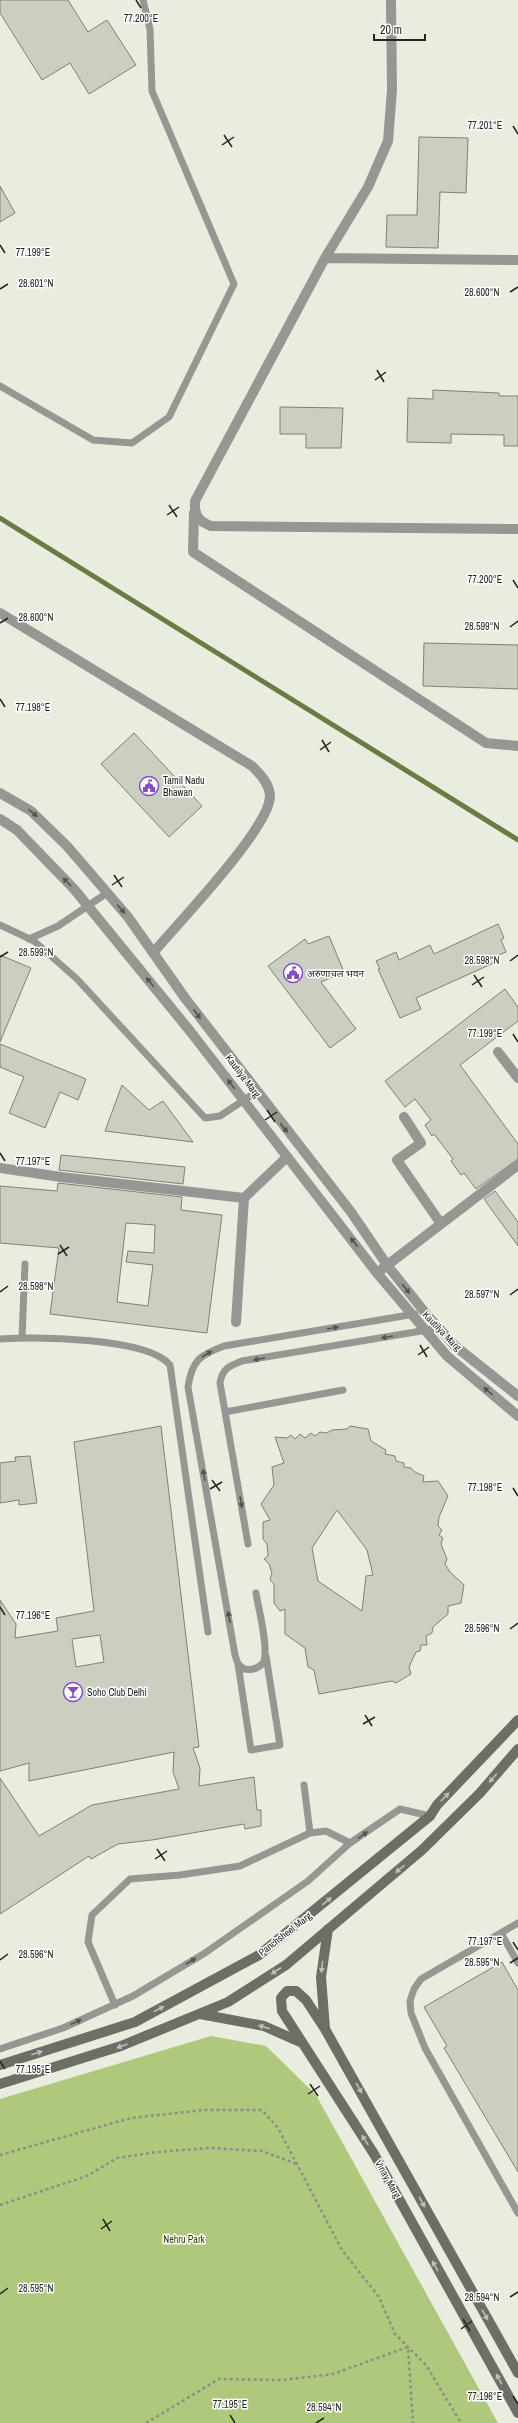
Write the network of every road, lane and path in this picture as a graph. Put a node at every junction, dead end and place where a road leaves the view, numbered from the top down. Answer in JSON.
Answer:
{"nodes":[{"id":1,"x":143,"y":0,"type":"edge"},
{"id":2,"x":391,"y":0,"type":"edge"},
{"id":3,"x":325,"y":258,"type":"junction"},
{"id":4,"x":518,"y":260,"type":"edge"},
{"id":5,"x":0,"y":386,"type":"edge"},
{"id":6,"x":194,"y":512,"type":"junction"},
{"id":7,"x":518,"y":529,"type":"edge"},
{"id":8,"x":0,"y":613,"type":"edge"},
{"id":9,"x":518,"y":746,"type":"edge"},
{"id":10,"x":0,"y":792,"type":"edge"},
{"id":11,"x":0,"y":819,"type":"edge"},
{"id":12,"x":107,"y":893,"type":"junction"},
{"id":13,"x":89,"y":907,"type":"junction"},
{"id":14,"x":0,"y":925,"type":"edge"},
{"id":15,"x":29,"y":939,"type":"junction"},
{"id":16,"x":153,"y":953,"type":"junction"},
{"id":17,"x":498,"y":1052,"type":"dead end"},
{"id":18,"x":518,"y":1078,"type":"edge"},
{"id":19,"x":256,"y":1092,"type":"junction"},
{"id":20,"x":243,"y":1101,"type":"junction"},
{"id":21,"x":404,"y":1117,"type":"dead end"},
{"id":22,"x":287,"y":1157,"type":"junction"},
{"id":23,"x":518,"y":1165,"type":"edge"},
{"id":24,"x":0,"y":1168,"type":"edge"},
{"id":25,"x":244,"y":1198,"type":"junction"},
{"id":26,"x":441,"y":1224,"type":"junction"},
{"id":27,"x":26,"y":1264,"type":"dead end"},
{"id":28,"x":387,"y":1265,"type":"junction"},
{"id":29,"x":377,"y":1273,"type":"junction"},
{"id":30,"x":424,"y":1312,"type":"junction"},
{"id":31,"x":412,"y":1314,"type":"junction"},
{"id":32,"x":236,"y":1322,"type":"dead end"},
{"id":33,"x":439,"y":1328,"type":"junction"},
{"id":34,"x":426,"y":1330,"type":"junction"},
{"id":35,"x":22,"y":1338,"type":"junction"},
{"id":36,"x":0,"y":1339,"type":"edge"},
{"id":37,"x":343,"y":1390,"type":"dead end"},
{"id":38,"x":518,"y":1396,"type":"edge"},
{"id":39,"x":225,"y":1412,"type":"junction"},
{"id":40,"x":518,"y":1416,"type":"edge"},
{"id":41,"x":248,"y":1544,"type":"dead end"},
{"id":42,"x":256,"y":1592,"type":"dead end"},
{"id":43,"x":208,"y":1632,"type":"dead end"},
{"id":44,"x":266,"y":1652,"type":"junction"},
{"id":45,"x":238,"y":1664,"type":"junction"},
{"id":46,"x":518,"y":1720,"type":"edge"},
{"id":47,"x":518,"y":1748,"type":"edge"},
{"id":48,"x":304,"y":1785,"type":"dead end"},
{"id":49,"x":430,"y":1816,"type":"junction"},
{"id":50,"x":310,"y":1833,"type":"junction"},
{"id":51,"x":350,"y":1843,"type":"junction"},
{"id":52,"x":518,"y":1923,"type":"edge"},
{"id":53,"x":328,"y":1929,"type":"junction"},
{"id":54,"x":501,"y":1933,"type":"junction"},
{"id":55,"x":518,"y":1963,"type":"edge"},
{"id":56,"x":115,"y":2004,"type":"junction"},
{"id":57,"x":200,"y":2014,"type":"junction"},
{"id":58,"x":325,"y":2029,"type":"junction"},
{"id":59,"x":300,"y":2042,"type":"junction"},
{"id":60,"x":0,"y":2050,"type":"edge"},
{"id":61,"x":0,"y":2065,"type":"edge"},
{"id":62,"x":0,"y":2084,"type":"edge"},
{"id":63,"x":0,"y":2155,"type":"edge"},
{"id":64,"x":298,"y":2164,"type":"junction"},
{"id":65,"x":0,"y":2205,"type":"edge"},
{"id":66,"x":518,"y":2213,"type":"edge"},
{"id":67,"x":408,"y":2347,"type":"junction"},
{"id":68,"x":518,"y":2373,"type":"edge"},
{"id":69,"x":518,"y":2413,"type":"edge"},
{"id":70,"x":146,"y":2423,"type":"edge"},
{"id":71,"x":413,"y":2423,"type":"edge"},
{"id":72,"x":462,"y":2423,"type":"edge"}],
"edges":[{"from":1,"to":5,"type":"lane"},
{"from":2,"to":3,"type":"street"},
{"from":3,"to":4,"type":"street"},
{"from":3,"to":6,"type":"street"},
{"from":6,"to":7,"type":"street"},
{"from":6,"to":9,"type":"street"},
{"from":8,"to":16,"type":"street"},
{"from":10,"to":12,"type":"street","name":"Kautilya Marg","one_way":true},
{"from":13,"to":11,"type":"street","name":"Kautilya Marg","one_way":true},
{"from":12,"to":13,"type":"lane"},
{"from":12,"to":16,"type":"street","name":"Kautilya Marg","one_way":true},
{"from":13,"to":15,"type":"lane"},
{"from":20,"to":13,"type":"street","name":"Kautilya Marg","one_way":true},
{"from":14,"to":15,"type":"lane"},
{"from":15,"to":20,"type":"lane"},
{"from":16,"to":19,"type":"street","name":"Kautilya Marg","one_way":true},
{"from":17,"to":18,"type":"street"},
{"from":19,"to":20,"type":"lane"},
{"from":19,"to":28,"type":"street","name":"Kautilya Marg","one_way":true},
{"from":20,"to":22,"type":"street","name":"Kautilya Marg"},
{"from":21,"to":26,"type":"street"},
{"from":22,"to":25,"type":"street"},
{"from":29,"to":22,"type":"street","name":"Kautilya Marg","one_way":true},
{"from":23,"to":26,"type":"street"},
{"from":24,"to":25,"type":"street"},
{"from":25,"to":32,"type":"street"},
{"from":26,"to":28,"type":"street"},
{"from":27,"to":35,"type":"lane"},
{"from":28,"to":29,"type":"street"},
{"from":28,"to":30,"type":"street","name":"Kautilya Marg","one_way":true},
{"from":29,"to":31,"type":"street","name":"Kautilya Marg"},
{"from":30,"to":31,"type":"lane"},
{"from":30,"to":33,"type":"street","name":"Kautilya Marg"},
{"from":31,"to":34,"type":"street","name":"Kautilya Marg"},
{"from":45,"to":31,"type":"lane","one_way":true},
{"from":33,"to":34,"type":"lane"},
{"from":33,"to":38,"type":"street","name":"Kautilya Marg"},
{"from":34,"to":39,"type":"lane","one_way":true},
{"from":40,"to":34,"type":"street","name":"Kautilya Marg","one_way":true},
{"from":35,"to":36,"type":"lane"},
{"from":35,"to":43,"type":"lane"},
{"from":37,"to":39,"type":"lane"},
{"from":39,"to":41,"type":"lane","one_way":true},
{"from":42,"to":44,"type":"lane"},
{"from":44,"to":45,"type":"lane"},
{"from":44,"to":45,"type":"lane"},
{"from":49,"to":46,"type":"main road","name":"Panchsheel Marg","one_way":true},
{"from":47,"to":53,"type":"main road","one_way":true},
{"from":48,"to":50,"type":"lane"},
{"from":51,"to":49,"type":"lane","one_way":true},
{"from":61,"to":49,"type":"main road","name":"Panchsheel Marg","one_way":true},
{"from":50,"to":51,"type":"lane"},
{"from":50,"to":56,"type":"lane"},
{"from":56,"to":51,"type":"lane","one_way":true},
{"from":52,"to":54,"type":"lane"},
{"from":53,"to":57,"type":"main road","one_way":true},
{"from":53,"to":58,"type":"main road","name":"Vinay Marg","one_way":true},
{"from":54,"to":55,"type":"lane"},
{"from":54,"to":66,"type":"lane"},
{"from":60,"to":56,"type":"lane","one_way":true},
{"from":59,"to":57,"type":"main road","one_way":true},
{"from":57,"to":62,"type":"main road","one_way":true},
{"from":58,"to":59,"type":"main road","name":"Vinay Marg"},
{"from":58,"to":68,"type":"main road","name":"Vinay Marg","one_way":true},
{"from":69,"to":59,"type":"main road","name":"Vinay Marg","one_way":true},
{"from":63,"to":64,"type":"path"},
{"from":64,"to":65,"type":"path"},
{"from":64,"to":67,"type":"path"},
{"from":67,"to":70,"type":"path"},
{"from":67,"to":71,"type":"path"},
{"from":67,"to":72,"type":"path"}]}
